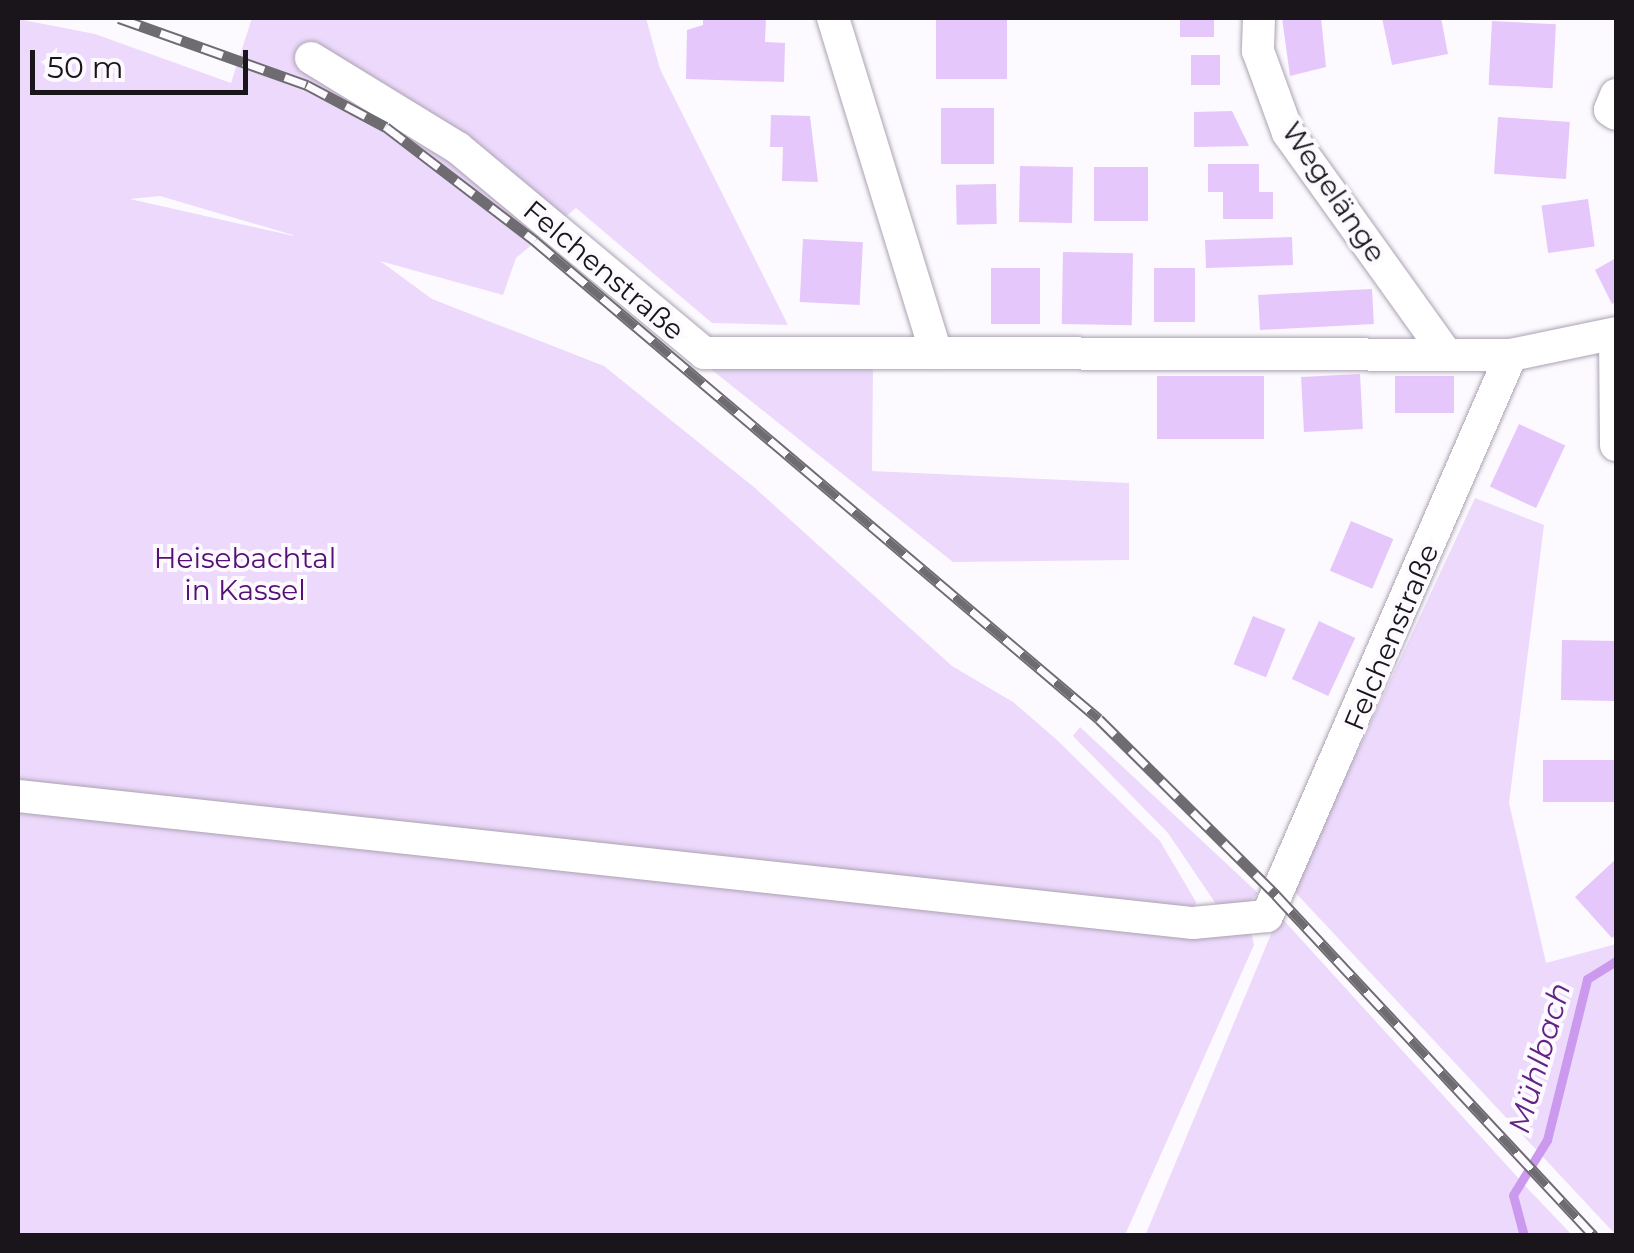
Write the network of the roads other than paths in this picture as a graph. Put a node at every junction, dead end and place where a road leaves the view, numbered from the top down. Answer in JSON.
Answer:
{"nodes":[{"id":1,"x":1259,"y":18,"type":"edge"},
{"id":2,"x":830,"y":20,"type":"edge"},
{"id":3,"x":311,"y":58,"type":"dead end"},
{"id":4,"x":1616,"y":95,"type":"edge"},
{"id":5,"x":1616,"y":114,"type":"edge"},
{"id":6,"x":1616,"y":334,"type":"edge"},
{"id":7,"x":1445,"y":352,"type":"junction"},
{"id":8,"x":936,"y":353,"type":"junction"},
{"id":9,"x":1511,"y":356,"type":"junction"},
{"id":10,"x":1616,"y":445,"type":"edge"},
{"id":11,"x":18,"y":796,"type":"edge"}],
"edges":[{"from":1,"to":7,"type":"street","name":"Wegelänge"},
{"from":2,"to":8,"type":"street"},
{"from":3,"to":8,"type":"street","name":"Felchenstraße"},
{"from":4,"to":5,"type":"street"},
{"from":6,"to":9,"type":"street","name":"Felchenstraße"},
{"from":6,"to":10,"type":"street"},
{"from":7,"to":8,"type":"street","name":"Felchenstraße"},
{"from":7,"to":9,"type":"street","name":"Felchenstraße"},
{"from":9,"to":11,"type":"street","name":"Felchenstraße"}]}
